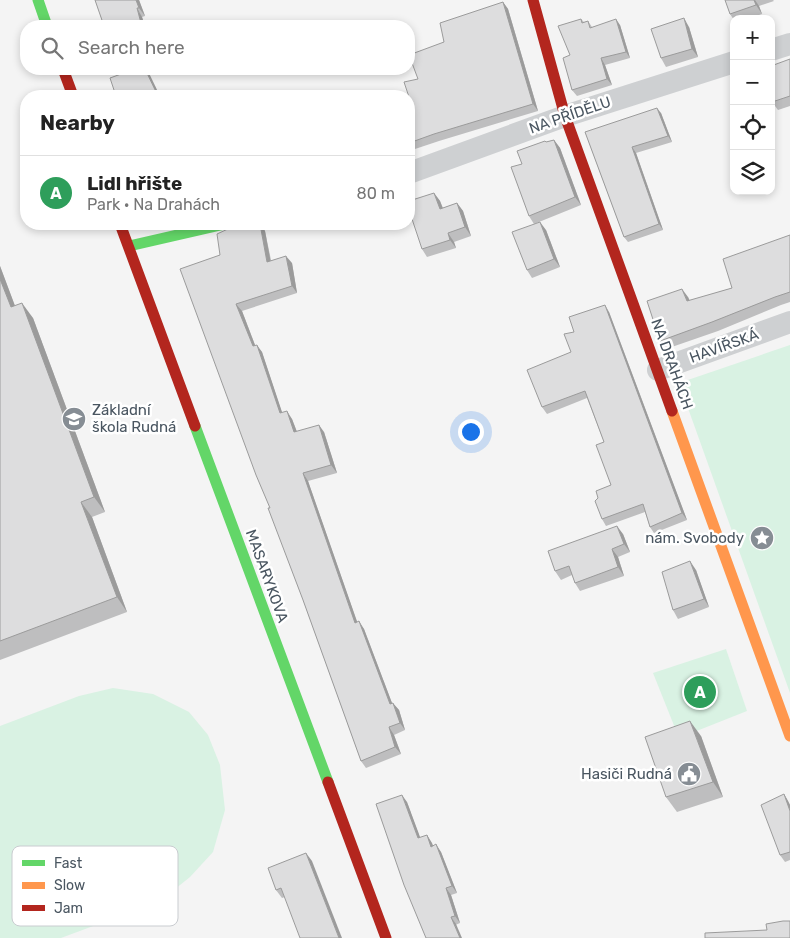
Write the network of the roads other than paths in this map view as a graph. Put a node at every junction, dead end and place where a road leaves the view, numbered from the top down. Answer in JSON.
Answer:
{"nodes":[{"id":1,"x":38,"y":0,"type":"edge"},
{"id":2,"x":533,"y":0,"type":"edge"},
{"id":3,"x":45,"y":20,"type":"edge"},
{"id":4,"x":790,"y":44,"type":"edge"},
{"id":5,"x":775,"y":49,"type":"edge"},
{"id":6,"x":730,"y":63,"type":"edge"},
{"id":7,"x":65,"y":75,"type":"edge"},
{"id":8,"x":71,"y":90,"type":"edge"},
{"id":9,"x":565,"y":116,"type":"junction"},
{"id":10,"x":415,"y":171,"type":"edge"},
{"id":11,"x":122,"y":230,"type":"edge"},
{"id":12,"x":199,"y":230,"type":"edge"},
{"id":13,"x":129,"y":246,"type":"junction"},
{"id":14,"x":790,"y":322,"type":"edge"},
{"id":15,"x":658,"y":370,"type":"junction"},
{"id":16,"x":790,"y":736,"type":"edge"},
{"id":17,"x":386,"y":938,"type":"edge"}],
"edges":[{"from":1,"to":3,"type":"street"},
{"from":2,"to":9,"type":"street","name":"NA DRAHÁCH"},
{"from":4,"to":5,"type":"street"},
{"from":6,"to":9,"type":"street","name":"NA PŘÍDĚLU"},
{"from":7,"to":8,"type":"street"},
{"from":9,"to":10,"type":"street","name":"NA PŘÍDĚLU"},
{"from":9,"to":15,"type":"street","name":"NA DRAHÁCH"},
{"from":11,"to":13,"type":"street","name":"MASARYKOVA"},
{"from":12,"to":13,"type":"street"},
{"from":13,"to":17,"type":"street","name":"MASARYKOVA"},
{"from":14,"to":15,"type":"street","name":"HAVÍŘSKÁ"},
{"from":15,"to":16,"type":"street","name":"NA DRAHÁCH"}]}
